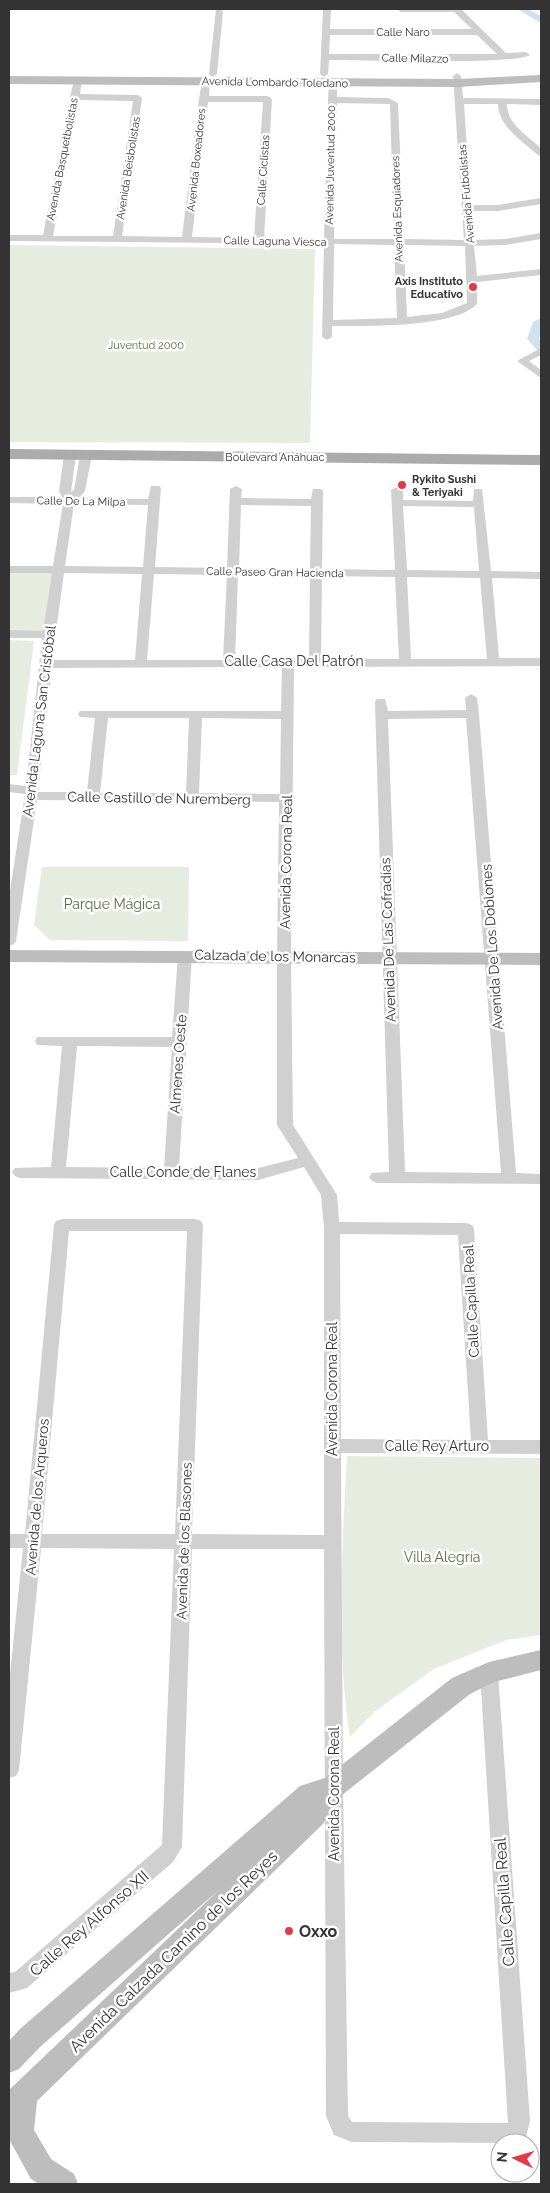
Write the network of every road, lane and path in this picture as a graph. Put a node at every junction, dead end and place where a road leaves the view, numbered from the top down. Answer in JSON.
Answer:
{"nodes":[{"id":1,"x":327,"y":9,"type":"edge"},
{"id":2,"x":401,"y":9,"type":"edge"},
{"id":3,"x":456,"y":9,"type":"edge"},
{"id":4,"x":219,"y":11,"type":"dead end"},
{"id":5,"x":325,"y":32,"type":"junction"},
{"id":6,"x":481,"y":32,"type":"junction"},
{"id":7,"x":526,"y":55,"type":"dead end"},
{"id":8,"x":324,"y":57,"type":"junction"},
{"id":9,"x":505,"y":57,"type":"junction"},
{"id":10,"x":9,"y":72,"type":"edge"},
{"id":11,"x":134,"y":73,"type":"junction"},
{"id":12,"x":541,"y":73,"type":"edge"},
{"id":13,"x":209,"y":77,"type":"junction"},
{"id":14,"x":329,"y":78,"type":"junction"},
{"id":15,"x":541,"y":79,"type":"edge"},
{"id":16,"x":9,"y":80,"type":"edge"},
{"id":17,"x":81,"y":80,"type":"junction"},
{"id":18,"x":457,"y":80,"type":"junction"},
{"id":19,"x":74,"y":97,"type":"junction"},
{"id":20,"x":203,"y":99,"type":"junction"},
{"id":21,"x":332,"y":100,"type":"junction"},
{"id":22,"x":458,"y":100,"type":"junction"},
{"id":23,"x":503,"y":102,"type":"junction"},
{"id":24,"x":541,"y":102,"type":"edge"},
{"id":25,"x":541,"y":153,"type":"edge"},
{"id":26,"x":541,"y":201,"type":"edge"},
{"id":27,"x":466,"y":208,"type":"junction"},
{"id":28,"x":541,"y":236,"type":"edge"},
{"id":29,"x":9,"y":238,"type":"edge"},
{"id":30,"x":47,"y":239,"type":"junction"},
{"id":31,"x":117,"y":239,"type":"junction"},
{"id":32,"x":188,"y":240,"type":"junction"},
{"id":33,"x":258,"y":240,"type":"junction"},
{"id":34,"x":329,"y":241,"type":"junction"},
{"id":35,"x":398,"y":242,"type":"junction"},
{"id":36,"x":470,"y":244,"type":"junction"},
{"id":37,"x":541,"y":272,"type":"edge"},
{"id":38,"x":472,"y":280,"type":"junction"},
{"id":39,"x":402,"y":321,"type":"junction"},
{"id":40,"x":328,"y":323,"type":"junction"},
{"id":41,"x":327,"y":337,"type":"dead end"},
{"id":42,"x":539,"y":352,"type":"edge"},
{"id":43,"x":541,"y":375,"type":"edge"},
{"id":44,"x":9,"y":454,"type":"edge"},
{"id":45,"x":541,"y":460,"type":"edge"},
{"id":46,"x":77,"y":462,"type":"junction"},
{"id":47,"x":9,"y":468,"type":"edge"},
{"id":48,"x":541,"y":474,"type":"edge"},
{"id":49,"x":155,"y":488,"type":"dead end"},
{"id":50,"x":398,"y":490,"type":"dead end"},
{"id":51,"x":478,"y":491,"type":"dead end"},
{"id":52,"x":9,"y":500,"type":"edge"},
{"id":53,"x":69,"y":502,"type":"junction"},
{"id":54,"x":153,"y":502,"type":"junction"},
{"id":55,"x":398,"y":503,"type":"junction"},
{"id":56,"x":479,"y":504,"type":"junction"},
{"id":57,"x":9,"y":569,"type":"edge"},
{"id":58,"x":59,"y":570,"type":"junction"},
{"id":59,"x":148,"y":571,"type":"junction"},
{"id":60,"x":233,"y":572,"type":"junction"},
{"id":61,"x":317,"y":573,"type":"junction"},
{"id":62,"x":401,"y":574,"type":"junction"},
{"id":63,"x":485,"y":575,"type":"junction"},
{"id":64,"x":541,"y":576,"type":"edge"},
{"id":65,"x":9,"y":634,"type":"edge"},
{"id":66,"x":49,"y":635,"type":"junction"},
{"id":67,"x":229,"y":661,"type":"junction"},
{"id":68,"x":315,"y":661,"type":"junction"},
{"id":69,"x":493,"y":661,"type":"junction"},
{"id":70,"x":140,"y":662,"type":"junction"},
{"id":71,"x":288,"y":662,"type":"junction"},
{"id":72,"x":405,"y":662,"type":"junction"},
{"id":73,"x":541,"y":662,"type":"edge"},
{"id":74,"x":47,"y":664,"type":"junction"},
{"id":75,"x":471,"y":698,"type":"dead end"},
{"id":76,"x":84,"y":714,"type":"dead end"},
{"id":77,"x":102,"y":714,"type":"junction"},
{"id":78,"x":196,"y":714,"type":"junction"},
{"id":79,"x":473,"y":714,"type":"junction"},
{"id":80,"x":287,"y":715,"type":"junction"},
{"id":81,"x":9,"y":788,"type":"edge"},
{"id":82,"x":32,"y":794,"type":"junction"},
{"id":83,"x":93,"y":797,"type":"junction"},
{"id":84,"x":192,"y":798,"type":"junction"},
{"id":85,"x":287,"y":798,"type":"junction"},
{"id":86,"x":16,"y":848,"type":"edge"},
{"id":87,"x":9,"y":941,"type":"edge"},
{"id":88,"x":184,"y":955,"type":"junction"},
{"id":89,"x":9,"y":956,"type":"edge"},
{"id":90,"x":284,"y":956,"type":"junction"},
{"id":91,"x":389,"y":958,"type":"junction"},
{"id":92,"x":493,"y":959,"type":"junction"},
{"id":93,"x":541,"y":959,"type":"edge"},
{"id":94,"x":42,"y":1041,"type":"dead end"},
{"id":95,"x":70,"y":1042,"type":"junction"},
{"id":96,"x":179,"y":1042,"type":"junction"},
{"id":97,"x":306,"y":1161,"type":"junction"},
{"id":98,"x":20,"y":1172,"type":"dead end"},
{"id":99,"x":58,"y":1172,"type":"junction"},
{"id":100,"x":170,"y":1173,"type":"junction"},
{"id":101,"x":377,"y":1177,"type":"dead end"},
{"id":102,"x":397,"y":1177,"type":"junction"},
{"id":103,"x":509,"y":1179,"type":"junction"},
{"id":104,"x":541,"y":1179,"type":"edge"},
{"id":105,"x":62,"y":1225,"type":"joint"},
{"id":106,"x":332,"y":1228,"type":"junction"},
{"id":107,"x":332,"y":1446,"type":"junction"},
{"id":108,"x":480,"y":1446,"type":"junction"},
{"id":109,"x":541,"y":1447,"type":"edge"},
{"id":110,"x":9,"y":1541,"type":"edge"},
{"id":111,"x":33,"y":1542,"type":"junction"},
{"id":112,"x":184,"y":1542,"type":"junction"},
{"id":113,"x":332,"y":1542,"type":"junction"},
{"id":114,"x":541,"y":1660,"type":"edge"},
{"id":115,"x":489,"y":1673,"type":"junction"},
{"id":116,"x":9,"y":1770,"type":"edge"},
{"id":117,"x":333,"y":1787,"type":"junction"},
{"id":118,"x":166,"y":1856,"type":"joint"},
{"id":119,"x":9,"y":1983,"type":"edge"},
{"id":120,"x":9,"y":2060,"type":"edge"},
{"id":121,"x":16,"y":2103,"type":"edge"},
{"id":122,"x":342,"y":2128,"type":"joint"},
{"id":123,"x":64,"y":2184,"type":"edge"}],
"edges":[{"from":1,"to":5,"type":"street","name":"Avenida Juventud 2000"},
{"from":2,"to":3,"type":"street"},
{"from":3,"to":6,"type":"street"},
{"from":4,"to":13,"type":"street","name":"Avenida Boxeadores"},
{"from":5,"to":6,"type":"street","name":"Calle Naro"},
{"from":5,"to":8,"type":"street","name":"Avenida Juventud 2000"},
{"from":6,"to":9,"type":"street"},
{"from":7,"to":9,"type":"street","name":"Calle Milazzo"},
{"from":8,"to":9,"type":"street","name":"Calle Milazzo"},
{"from":8,"to":14,"type":"street","name":"Avenida Juventud 2000"},
{"from":10,"to":11,"type":"street","name":"Avenida Lombardo Toledano"},
{"from":11,"to":13,"type":"street","name":"Avenida Lombardo Toledano"},
{"from":11,"to":17,"type":"street"},
{"from":12,"to":18,"type":"street","name":"Avenida Lombardo Toledano"},
{"from":13,"to":14,"type":"street","name":"Avenida Lombardo Toledano"},
{"from":13,"to":17,"type":"street","name":"Avenida Lombardo Toledano"},
{"from":13,"to":20,"type":"street","name":"Avenida Boxeadores"},
{"from":14,"to":18,"type":"street","name":"Avenida Lombardo Toledano"},
{"from":14,"to":21,"type":"street","name":"Avenida Juventud 2000"},
{"from":15,"to":18,"type":"street","name":"Avenida Lombardo Toledano"},
{"from":16,"to":17,"type":"street","name":"Avenida Lombardo Toledano"},
{"from":17,"to":19,"type":"street","name":"Avenida Basquetbolistas"},
{"from":18,"to":22,"type":"street","name":"Avenida Futbolistas"},
{"from":19,"to":30,"type":"street","name":"Avenida Basquetbolistas"},
{"from":19,"to":31,"type":"street","name":"Avenida Beisbolistas"},
{"from":20,"to":32,"type":"street","name":"Avenida Boxeadores"},
{"from":20,"to":33,"type":"street","name":"Calle Ciclistas"},
{"from":21,"to":34,"type":"street","name":"Avenida Juventud 2000"},
{"from":21,"to":35,"type":"street","name":"Avenida Esquiadores"},
{"from":22,"to":23,"type":"street"},
{"from":22,"to":27,"type":"street","name":"Avenida Futbolistas"},
{"from":23,"to":24,"type":"street"},
{"from":23,"to":25,"type":"street"},
{"from":26,"to":27,"type":"street"},
{"from":27,"to":36,"type":"street","name":"Avenida Futbolistas"},
{"from":28,"to":36,"type":"street","name":"Calle Laguna Viesca"},
{"from":29,"to":30,"type":"street","name":"Calle Laguna Viesca"},
{"from":30,"to":31,"type":"street","name":"Calle Laguna Viesca"},
{"from":31,"to":32,"type":"street","name":"Calle Laguna Viesca"},
{"from":32,"to":33,"type":"street","name":"Calle Laguna Viesca"},
{"from":33,"to":34,"type":"street","name":"Calle Laguna Viesca"},
{"from":34,"to":35,"type":"street","name":"Calle Laguna Viesca"},
{"from":34,"to":40,"type":"street","name":"Avenida Juventud 2000"},
{"from":35,"to":36,"type":"street","name":"Calle Laguna Viesca"},
{"from":35,"to":39,"type":"street","name":"Avenida Esquiadores"},
{"from":36,"to":38,"type":"street","name":"Avenida Futbolistas"},
{"from":37,"to":38,"type":"street"},
{"from":38,"to":39,"type":"street","name":"Avenida Futbolistas"},
{"from":39,"to":40,"type":"street"},
{"from":40,"to":41,"type":"street","name":"Avenida Juventud 2000"},
{"from":42,"to":43,"type":"street"},
{"from":44,"to":46,"type":"main road","name":"Boulevard Anáhuac"},
{"from":45,"to":46,"type":"main road","name":"Boulevard Anáhuac"},
{"from":46,"to":47,"type":"main road","name":"Boulevard Anáhuac"},
{"from":46,"to":48,"type":"main road","name":"Boulevard Anáhuac"},
{"from":46,"to":53,"type":"street","name":"Avenida Laguna San Cristóbal"},
{"from":49,"to":54,"type":"street"},
{"from":50,"to":55,"type":"street"},
{"from":51,"to":56,"type":"street"},
{"from":52,"to":53,"type":"street","name":"Calle De La Milpa"},
{"from":53,"to":54,"type":"street","name":"Calle De La Milpa"},
{"from":53,"to":58,"type":"street","name":"Avenida Laguna San Cristóbal"},
{"from":54,"to":59,"type":"street"},
{"from":55,"to":56,"type":"street"},
{"from":55,"to":62,"type":"street"},
{"from":56,"to":63,"type":"street"},
{"from":57,"to":58,"type":"street","name":"Calle Paseo Gran Hacienda"},
{"from":58,"to":59,"type":"street","name":"Calle Paseo Gran Hacienda"},
{"from":58,"to":66,"type":"street","name":"Avenida Laguna San Cristóbal"},
{"from":59,"to":60,"type":"street","name":"Calle Paseo Gran Hacienda"},
{"from":59,"to":70,"type":"street"},
{"from":60,"to":61,"type":"street","name":"Calle Paseo Gran Hacienda"},
{"from":60,"to":61,"type":"street"},
{"from":60,"to":67,"type":"street"},
{"from":61,"to":62,"type":"street","name":"Calle Paseo Gran Hacienda"},
{"from":61,"to":68,"type":"street"},
{"from":62,"to":63,"type":"street","name":"Calle Paseo Gran Hacienda"},
{"from":62,"to":72,"type":"street"},
{"from":63,"to":64,"type":"street","name":"Calle Paseo Gran Hacienda"},
{"from":63,"to":69,"type":"street"},
{"from":65,"to":66,"type":"street"},
{"from":66,"to":74,"type":"street","name":"Avenida Laguna San Cristóbal"},
{"from":67,"to":70,"type":"street","name":"Calle Casa Del Patrón"},
{"from":67,"to":71,"type":"street","name":"Calle Casa Del Patrón"},
{"from":68,"to":71,"type":"street","name":"Calle Casa Del Patrón"},
{"from":68,"to":72,"type":"street","name":"Calle Casa Del Patrón"},
{"from":69,"to":72,"type":"street","name":"Calle Casa Del Patrón"},
{"from":69,"to":73,"type":"street","name":"Calle Casa Del Patrón"},
{"from":70,"to":74,"type":"street","name":"Calle Casa Del Patrón"},
{"from":71,"to":80,"type":"street","name":"Avenida Corona Real"},
{"from":74,"to":82,"type":"street","name":"Avenida Laguna San Cristóbal"},
{"from":75,"to":79,"type":"street","name":"Avenida De Los Doblones"},
{"from":76,"to":77,"type":"street"},
{"from":77,"to":78,"type":"street"},
{"from":77,"to":83,"type":"street"},
{"from":78,"to":80,"type":"street"},
{"from":78,"to":84,"type":"street"},
{"from":79,"to":91,"type":"street","name":"Avenida De Las Cofradías"},
{"from":79,"to":92,"type":"street","name":"Avenida De Los Doblones"},
{"from":80,"to":85,"type":"street","name":"Avenida Corona Real"},
{"from":81,"to":82,"type":"street","name":"Calle Castillo de Nuremberg"},
{"from":82,"to":83,"type":"street","name":"Calle Castillo de Nuremberg"},
{"from":82,"to":86,"type":"street","name":"Avenida Laguna San Cristóbal"},
{"from":83,"to":84,"type":"street","name":"Calle Castillo de Nuremberg"},
{"from":84,"to":85,"type":"street","name":"Calle Castillo de Nuremberg"},
{"from":85,"to":90,"type":"street","name":"Avenida Corona Real"},
{"from":86,"to":87,"type":"street","name":"Avenida Laguna San Cristóbal"},
{"from":88,"to":89,"type":"street","name":"Calzada de los Monarcas"},
{"from":88,"to":90,"type":"street","name":"Calzada de los Monarcas"},
{"from":88,"to":96,"type":"street","name":"Almenes Oeste"},
{"from":90,"to":91,"type":"street","name":"Calzada de los Monarcas"},
{"from":90,"to":97,"type":"street","name":"Avenida Corona Real"},
{"from":91,"to":92,"type":"street","name":"Calzada de los Monarcas"},
{"from":91,"to":102,"type":"street","name":"Avenida De Las Cofradías"},
{"from":92,"to":93,"type":"street","name":"Calzada de los Monarcas"},
{"from":92,"to":103,"type":"street","name":"Avenida De Los Doblones"},
{"from":94,"to":95,"type":"street"},
{"from":95,"to":96,"type":"street"},
{"from":95,"to":99,"type":"street"},
{"from":96,"to":100,"type":"street","name":"Almenes Oeste"},
{"from":97,"to":100,"type":"street","name":"Calle Conde de Flanes"},
{"from":97,"to":106,"type":"street","name":"Avenida Corona Real"},
{"from":98,"to":99,"type":"street","name":"Calle Conde de Flanes"},
{"from":99,"to":100,"type":"street","name":"Calle Conde de Flanes"},
{"from":101,"to":102,"type":"street"},
{"from":102,"to":103,"type":"street"},
{"from":103,"to":104,"type":"street"},
{"from":105,"to":111,"type":"street","name":"Avenida de los Arqueros"},
{"from":105,"to":112,"type":"street","name":"Avenida de los Blasones"},
{"from":106,"to":107,"type":"street","name":"Avenida Corona Real"},
{"from":106,"to":108,"type":"street","name":"Calle Capilla Real"},
{"from":107,"to":108,"type":"street","name":"Calle Rey Arturo"},
{"from":107,"to":113,"type":"street","name":"Avenida Corona Real"},
{"from":108,"to":109,"type":"street","name":"Calle Rey Arturo"},
{"from":110,"to":111,"type":"street"},
{"from":111,"to":112,"type":"street"},
{"from":111,"to":116,"type":"street","name":"Avenida de los Arqueros"},
{"from":112,"to":113,"type":"street"},
{"from":112,"to":118,"type":"street","name":"Avenida de los Blasones"},
{"from":113,"to":117,"type":"street","name":"Avenida Corona Real"},
{"from":114,"to":115,"type":"street","name":"Avenida Calzada Camino de los Reyes"},
{"from":115,"to":117,"type":"street","name":"Avenida Calzada Camino de los Reyes"},
{"from":115,"to":122,"type":"street","name":"Calle Capilla Real"},
{"from":117,"to":120,"type":"street","name":"Avenida Calzada Camino de los Reyes"},
{"from":117,"to":121,"type":"street","name":"Avenida Calzada Camino de los Reyes"},
{"from":117,"to":122,"type":"street","name":"Avenida Corona Real"},
{"from":118,"to":119,"type":"street","name":"Calle Rey Alfonso XII"},
{"from":121,"to":123,"type":"street"}]}
